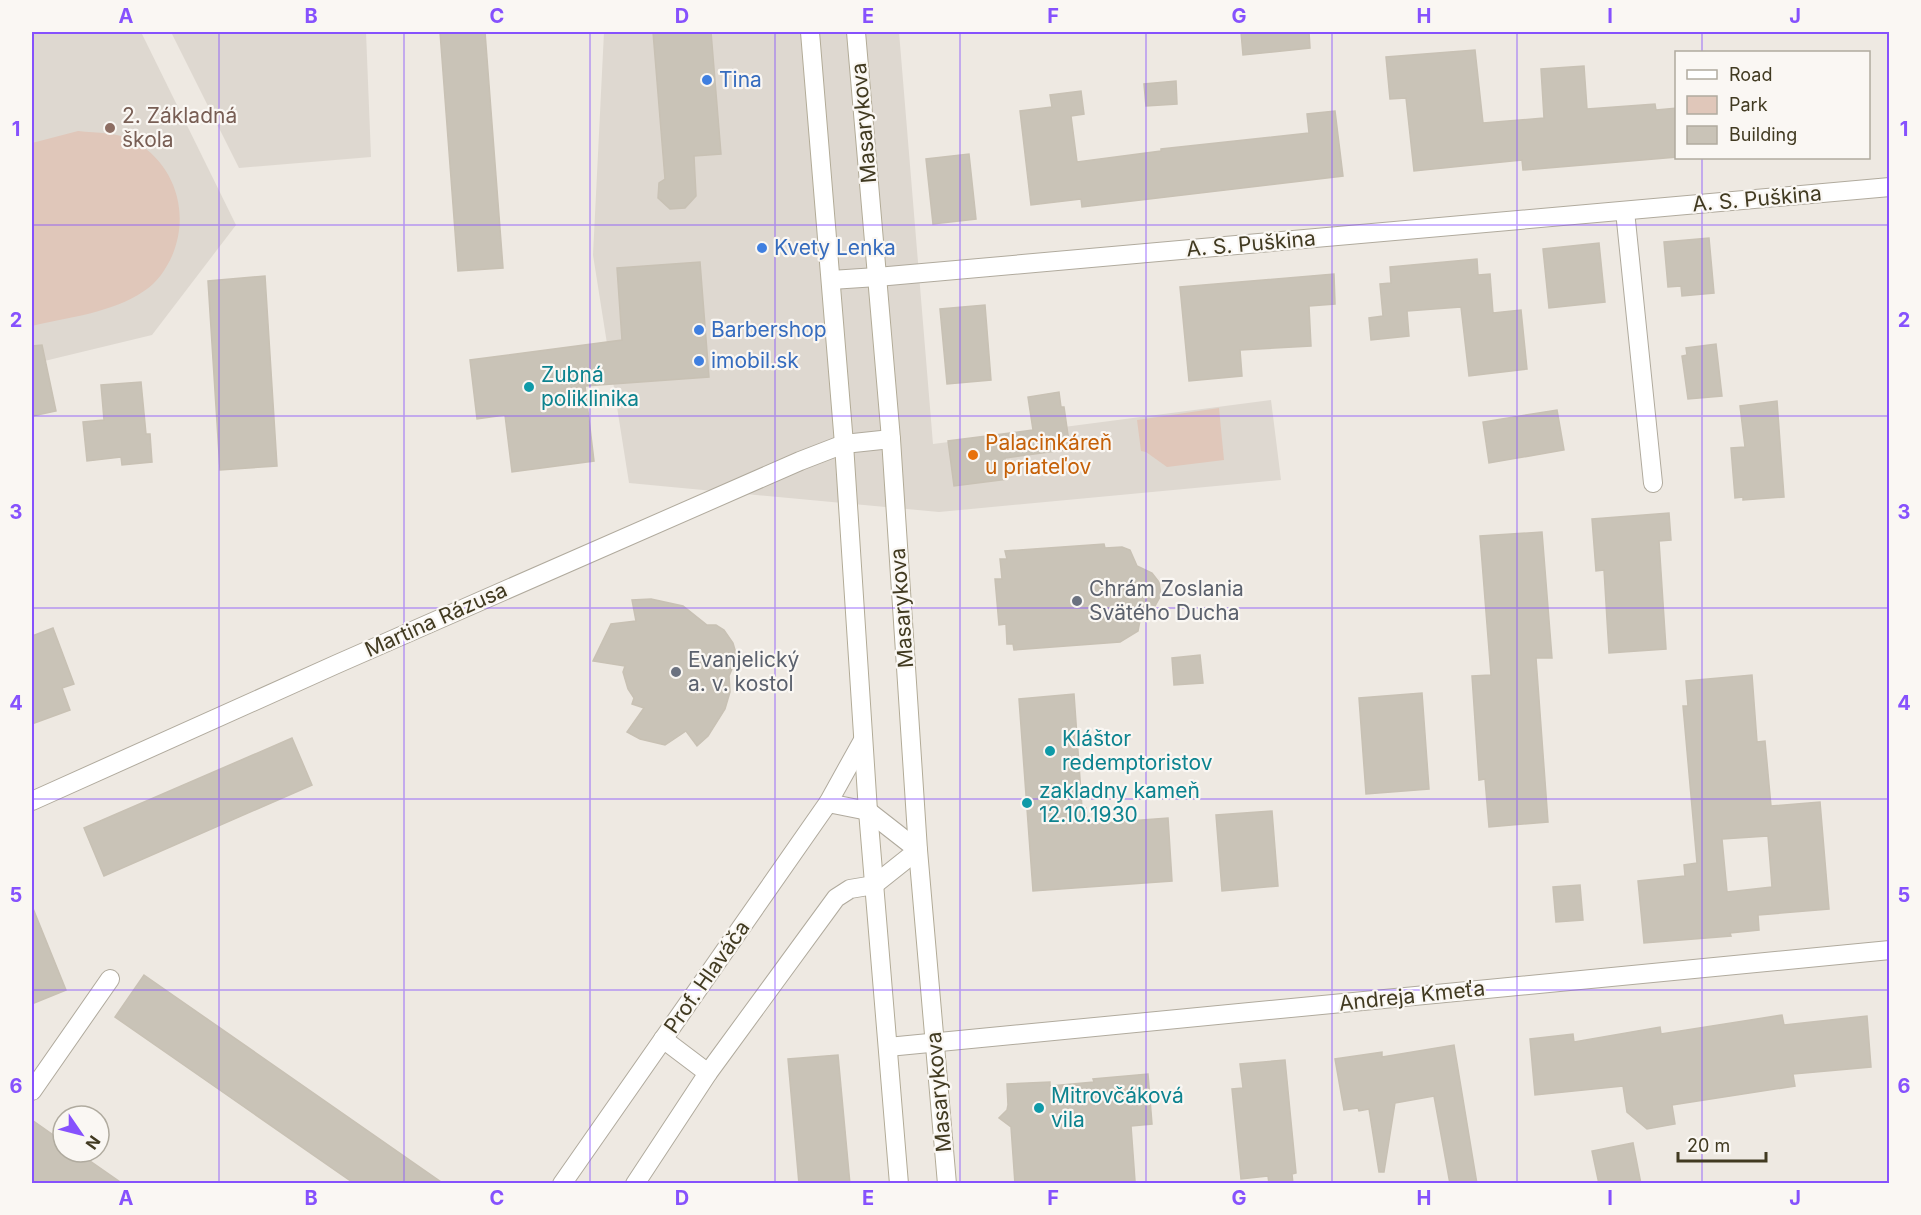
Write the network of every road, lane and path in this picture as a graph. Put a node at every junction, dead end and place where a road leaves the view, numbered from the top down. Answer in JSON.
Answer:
{"nodes":[{"id":1,"x":810,"y":32,"type":"edge"},
{"id":2,"x":856,"y":32,"type":"edge"},
{"id":3,"x":1890,"y":187,"type":"edge"},
{"id":4,"x":1625,"y":211,"type":"junction"},
{"id":5,"x":877,"y":278,"type":"junction"},
{"id":6,"x":831,"y":280,"type":"junction"},
{"id":7,"x":891,"y":439,"type":"junction"},
{"id":8,"x":844,"y":444,"type":"junction"},
{"id":9,"x":1653,"y":483,"type":"dead end"},
{"id":10,"x":863,"y":740,"type":"junction"},
{"id":11,"x":32,"y":801,"type":"edge"},
{"id":12,"x":828,"y":803,"type":"junction"},
{"id":13,"x":868,"y":811,"type":"junction"},
{"id":14,"x":918,"y":850,"type":"junction"},
{"id":15,"x":874,"y":885,"type":"junction"},
{"id":16,"x":1890,"y":950,"type":"edge"},
{"id":17,"x":110,"y":979,"type":"dead end"},
{"id":18,"x":663,"y":1039,"type":"junction"},
{"id":19,"x":935,"y":1041,"type":"junction"},
{"id":20,"x":888,"y":1047,"type":"junction"},
{"id":21,"x":708,"y":1073,"type":"junction"},
{"id":22,"x":32,"y":1091,"type":"edge"},
{"id":23,"x":562,"y":1184,"type":"edge"},
{"id":24,"x":635,"y":1184,"type":"edge"},
{"id":25,"x":899,"y":1184,"type":"edge"},
{"id":26,"x":947,"y":1184,"type":"edge"}],
"edges":[{"from":1,"to":6,"type":"street"},
{"from":2,"to":5,"type":"street","name":"Masarykova"},
{"from":3,"to":4,"type":"street","name":"A. S. Puškina"},
{"from":4,"to":5,"type":"street","name":"A. S. Puškina"},
{"from":4,"to":9,"type":"street"},
{"from":5,"to":6,"type":"street","name":"A. S. Puškina"},
{"from":5,"to":7,"type":"street","name":"Masarykova"},
{"from":6,"to":8,"type":"street"},
{"from":7,"to":8,"type":"street","name":"Martina Rázusa"},
{"from":7,"to":14,"type":"street","name":"Masarykova"},
{"from":8,"to":10,"type":"street"},
{"from":8,"to":11,"type":"street","name":"Martina Rázusa"},
{"from":10,"to":12,"type":"street","name":"Prof. Hlaváča"},
{"from":10,"to":13,"type":"street"},
{"from":12,"to":13,"type":"street"},
{"from":12,"to":18,"type":"street","name":"Prof. Hlaváča"},
{"from":13,"to":14,"type":"street"},
{"from":13,"to":15,"type":"street"},
{"from":14,"to":15,"type":"street"},
{"from":14,"to":19,"type":"street","name":"Masarykova"},
{"from":15,"to":20,"type":"street"},
{"from":15,"to":21,"type":"street"},
{"from":16,"to":19,"type":"street","name":"Andreja Kmeťa"},
{"from":17,"to":22,"type":"street"},
{"from":18,"to":21,"type":"street"},
{"from":18,"to":23,"type":"street","name":"Prof. Hlaváča"},
{"from":19,"to":20,"type":"street","name":"Andreja Kmeťa"},
{"from":19,"to":26,"type":"street","name":"Masarykova"},
{"from":20,"to":25,"type":"street"},
{"from":21,"to":24,"type":"street"}]}
